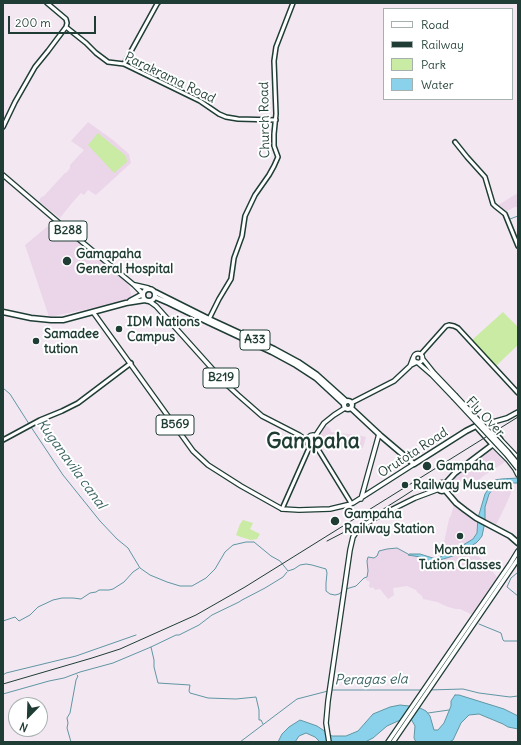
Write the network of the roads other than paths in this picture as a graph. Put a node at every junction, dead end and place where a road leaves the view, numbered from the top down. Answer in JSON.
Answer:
{"nodes":[{"id":1,"x":47,"y":3,"type":"edge"},
{"id":2,"x":158,"y":3,"type":"edge"},
{"id":3,"x":293,"y":3,"type":"edge"},
{"id":4,"x":66,"y":27,"type":"junction"},
{"id":5,"x":124,"y":64,"type":"junction"},
{"id":6,"x":276,"y":120,"type":"junction"},
{"id":7,"x":3,"y":127,"type":"edge"},
{"id":8,"x":455,"y":142,"type":"dead end"},
{"id":9,"x":3,"y":175,"type":"edge"},
{"id":10,"x":518,"y":246,"type":"edge"},
{"id":11,"x":134,"y":285,"type":"junction"},
{"id":12,"x":148,"y":288,"type":"junction"},
{"id":13,"x":155,"y":292,"type":"junction"},
{"id":14,"x":142,"y":294,"type":"junction"},
{"id":15,"x":155,"y":298,"type":"junction"},
{"id":16,"x":147,"y":300,"type":"junction"},
{"id":17,"x":126,"y":304,"type":"junction"},
{"id":18,"x":156,"y":306,"type":"junction"},
{"id":19,"x":3,"y":312,"type":"edge"},
{"id":20,"x":93,"y":312,"type":"junction"},
{"id":21,"x":208,"y":321,"type":"junction"},
{"id":22,"x":421,"y":356,"type":"junction"},
{"id":23,"x":413,"y":358,"type":"junction"},
{"id":24,"x":417,"y":362,"type":"junction"},
{"id":25,"x":131,"y":363,"type":"junction"},
{"id":26,"x":410,"y":366,"type":"junction"},
{"id":27,"x":448,"y":389,"type":"junction"},
{"id":28,"x":518,"y":393,"type":"edge"},
{"id":29,"x":454,"y":396,"type":"junction"},
{"id":30,"x":345,"y":404,"type":"junction"},
{"id":31,"x":351,"y":405,"type":"junction"},
{"id":32,"x":518,"y":412,"type":"edge"},
{"id":33,"x":486,"y":424,"type":"junction"},
{"id":34,"x":476,"y":426,"type":"junction"},
{"id":35,"x":379,"y":434,"type":"junction"},
{"id":36,"x":299,"y":435,"type":"junction"},
{"id":37,"x":309,"y":435,"type":"junction"},
{"id":38,"x":316,"y":435,"type":"junction"},
{"id":39,"x":500,"y":439,"type":"junction"},
{"id":40,"x":3,"y":440,"type":"edge"},
{"id":41,"x":306,"y":440,"type":"junction"},
{"id":42,"x":493,"y":445,"type":"junction"},
{"id":43,"x":310,"y":446,"type":"junction"},
{"id":44,"x":316,"y":446,"type":"junction"},
{"id":45,"x":518,"y":458,"type":"edge"},
{"id":46,"x":414,"y":464,"type":"junction"},
{"id":47,"x":518,"y":464,"type":"edge"},
{"id":48,"x":518,"y":469,"type":"edge"},
{"id":49,"x":518,"y":476,"type":"edge"},
{"id":50,"x":445,"y":484,"type":"junction"},
{"id":51,"x":439,"y":489,"type":"junction"},
{"id":52,"x":445,"y":490,"type":"junction"},
{"id":53,"x":361,"y":499,"type":"junction"},
{"id":54,"x":352,"y":503,"type":"junction"},
{"id":55,"x":282,"y":509,"type":"junction"},
{"id":56,"x":510,"y":536,"type":"junction"},
{"id":57,"x":518,"y":538,"type":"edge"},
{"id":58,"x":518,"y":542,"type":"edge"},
{"id":59,"x":518,"y":551,"type":"edge"},
{"id":60,"x":518,"y":559,"type":"edge"},
{"id":61,"x":424,"y":693,"type":"junction"},
{"id":62,"x":399,"y":730,"type":"junction"},
{"id":63,"x":329,"y":742,"type":"edge"},
{"id":64,"x":388,"y":742,"type":"edge"},
{"id":65,"x":393,"y":742,"type":"edge"}],
"edges":[{"from":1,"to":4,"type":"street"},
{"from":2,"to":5,"type":"street"},
{"from":3,"to":6,"type":"street","name":"Church Road"},
{"from":4,"to":5,"type":"street","name":"Parakrama Road"},
{"from":4,"to":7,"type":"street"},
{"from":5,"to":6,"type":"street","name":"Parakrama Road"},
{"from":6,"to":21,"type":"street","name":"Church Road"},
{"from":8,"to":10,"type":"street"},
{"from":9,"to":11,"type":"main road","number":"B288"},
{"from":11,"to":12,"type":"main road","number":"B288"},
{"from":11,"to":14,"type":"main road","number":"B288"},
{"from":12,"to":13,"type":"highway"},
{"from":12,"to":14,"type":"highway"},
{"from":13,"to":15,"type":"highway"},
{"from":13,"to":21,"type":"highway","number":"A33"},
{"from":14,"to":16,"type":"highway"},
{"from":14,"to":17,"type":"highway"},
{"from":15,"to":16,"type":"highway"},
{"from":15,"to":18,"type":"main road","number":"B219"},
{"from":15,"to":21,"type":"highway","number":"A33"},
{"from":16,"to":17,"type":"highway"},
{"from":16,"to":18,"type":"main road","number":"B219"},
{"from":17,"to":20,"type":"highway"},
{"from":18,"to":36,"type":"main road","number":"B219"},
{"from":19,"to":20,"type":"highway"},
{"from":20,"to":25,"type":"main road","number":"B569"},
{"from":21,"to":30,"type":"highway","number":"A33"},
{"from":22,"to":23,"type":"main road"},
{"from":22,"to":24,"type":"main road"},
{"from":22,"to":27,"type":"main road"},
{"from":22,"to":28,"type":"street"},
{"from":23,"to":24,"type":"main road"},
{"from":23,"to":26,"type":"main road"},
{"from":24,"to":26,"type":"main road"},
{"from":24,"to":27,"type":"main road"},
{"from":25,"to":40,"type":"street"},
{"from":25,"to":55,"type":"main road","number":"B569"},
{"from":26,"to":31,"type":"main road"},
{"from":27,"to":29,"type":"main road"},
{"from":29,"to":47,"type":"main road","name":"Fly Over","bridge":true},
{"from":29,"to":48,"type":"main road","name":"Fly Over","bridge":true},
{"from":30,"to":31,"type":"highway"},
{"from":30,"to":31,"type":"highway"},
{"from":30,"to":38,"type":"main road"},
{"from":31,"to":35,"type":"highway"},
{"from":32,"to":33,"type":"main road"},
{"from":33,"to":34,"type":"highway","name":"Orutota Road"},
{"from":33,"to":39,"type":"highway"},
{"from":34,"to":42,"type":"highway"},
{"from":34,"to":46,"type":"highway","name":"Orutota Road"},
{"from":35,"to":46,"type":"highway"},
{"from":35,"to":53,"type":"main road"},
{"from":36,"to":37,"type":"main road","number":"B219"},
{"from":36,"to":41,"type":"main road","number":"B219"},
{"from":37,"to":38,"type":"main road"},
{"from":37,"to":41,"type":"main road"},
{"from":38,"to":44,"type":"main road"},
{"from":39,"to":42,"type":"highway"},
{"from":39,"to":45,"type":"main road"},
{"from":41,"to":43,"type":"main road"},
{"from":42,"to":49,"type":"main road"},
{"from":42,"to":50,"type":"highway"},
{"from":43,"to":44,"type":"main road"},
{"from":43,"to":55,"type":"street"},
{"from":44,"to":54,"type":"street"},
{"from":46,"to":53,"type":"main road","name":"Orutota Road","number":"B569"},
{"from":50,"to":51,"type":"highway"},
{"from":50,"to":52,"type":"highway"},
{"from":51,"to":52,"type":"highway"},
{"from":51,"to":63,"type":"main road"},
{"from":52,"to":56,"type":"highway"},
{"from":53,"to":54,"type":"main road","name":"Orutota Road","number":"B569"},
{"from":54,"to":55,"type":"main road","number":"B569"},
{"from":56,"to":57,"type":"highway"},
{"from":56,"to":58,"type":"highway"},
{"from":59,"to":61,"type":"main road"},
{"from":60,"to":61,"type":"main road"},
{"from":61,"to":62,"type":"main road"},
{"from":62,"to":64,"type":"main road"},
{"from":62,"to":65,"type":"main road"}]}
